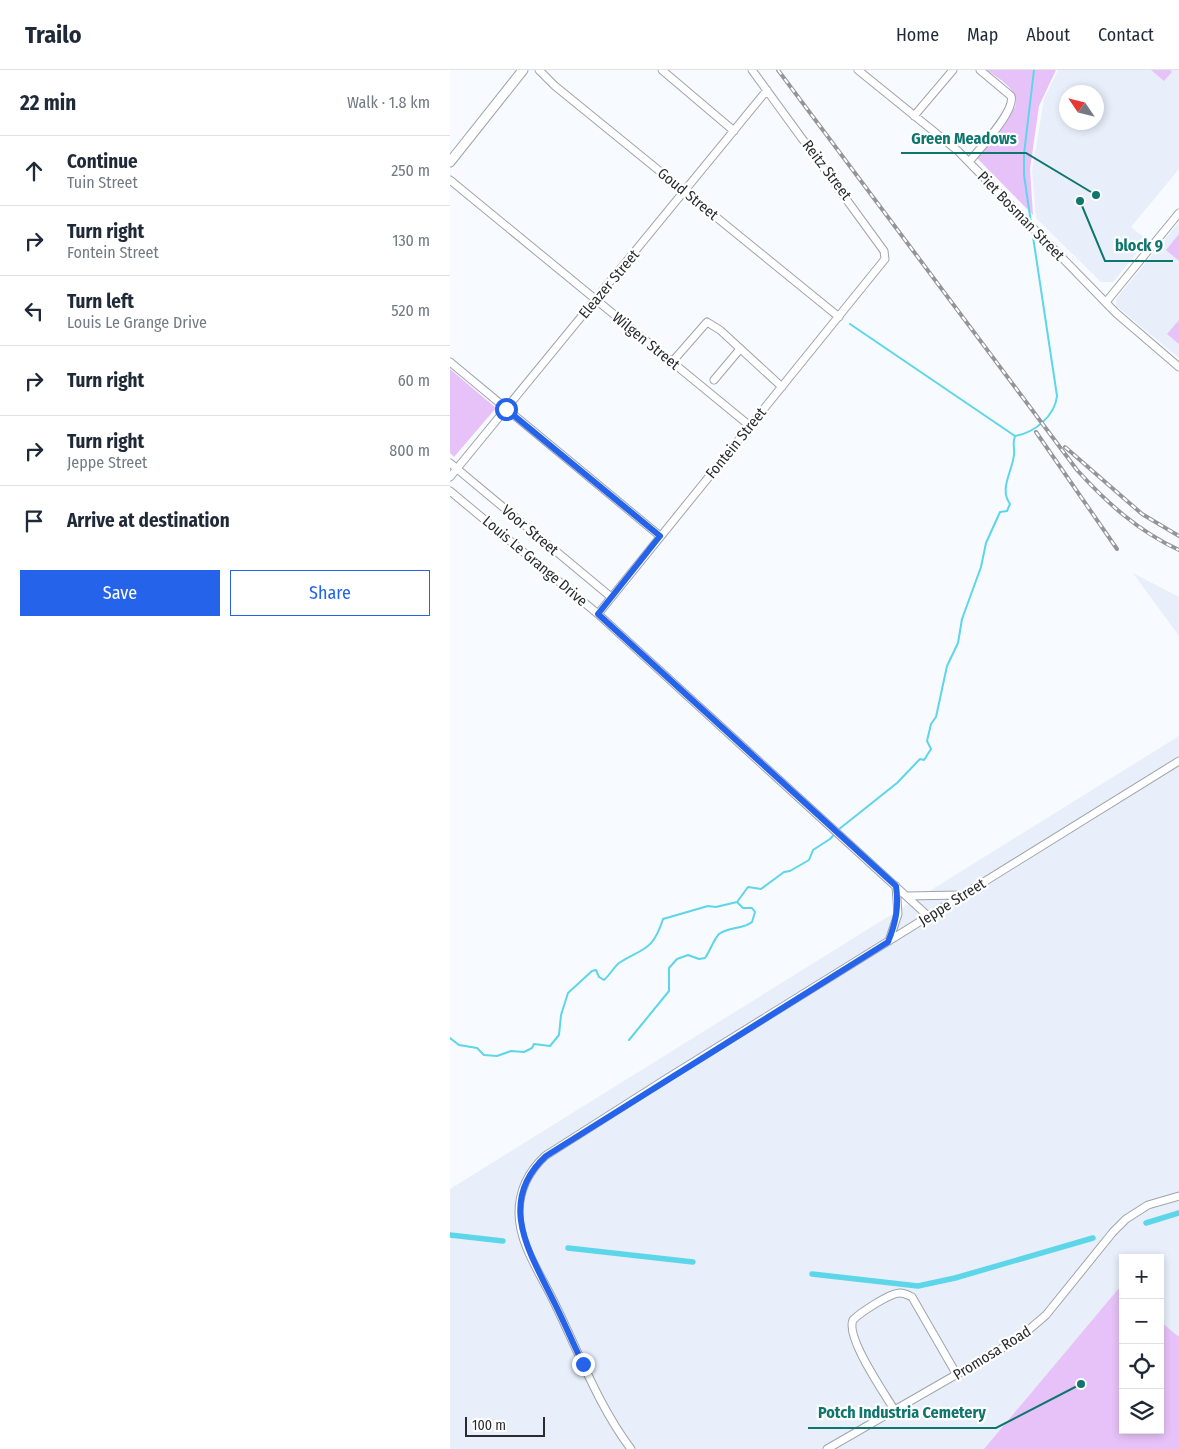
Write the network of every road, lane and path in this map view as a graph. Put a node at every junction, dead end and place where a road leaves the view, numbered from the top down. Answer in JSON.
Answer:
{"nodes":[{"id":1,"x":523,"y":70,"type":"edge"},
{"id":2,"x":539,"y":70,"type":"edge"},
{"id":3,"x":662,"y":70,"type":"edge"},
{"id":4,"x":752,"y":70,"type":"edge"},
{"id":5,"x":858,"y":70,"type":"edge"},
{"id":6,"x":953,"y":70,"type":"edge"},
{"id":7,"x":980,"y":70,"type":"edge"},
{"id":8,"x":767,"y":90,"type":"junction"},
{"id":9,"x":914,"y":116,"type":"junction"},
{"id":10,"x":734,"y":131,"type":"junction"},
{"id":11,"x":450,"y":162,"type":"edge"},
{"id":12,"x":969,"y":162,"type":"junction"},
{"id":13,"x":450,"y":180,"type":"edge"},
{"id":14,"x":686,"y":191,"type":"junction"},
{"id":15,"x":1179,"y":213,"type":"edge"},
{"id":16,"x":876,"y":273,"type":"joint"},
{"id":17,"x":596,"y":300,"type":"junction"},
{"id":18,"x":1106,"y":302,"type":"junction"},
{"id":19,"x":839,"y":317,"type":"junction"},
{"id":20,"x":740,"y":349,"type":"junction"},
{"id":21,"x":450,"y":362,"type":"edge"},
{"id":22,"x":672,"y":362,"type":"junction"},
{"id":23,"x":1179,"y":367,"type":"edge"},
{"id":24,"x":714,"y":380,"type":"dead end"},
{"id":25,"x":782,"y":387,"type":"junction"},
{"id":26,"x":506,"y":409,"type":"junction"},
{"id":27,"x":750,"y":426,"type":"junction"},
{"id":28,"x":450,"y":463,"type":"edge"},
{"id":29,"x":457,"y":468,"type":"junction"},
{"id":30,"x":450,"y":477,"type":"edge"},
{"id":31,"x":450,"y":491,"type":"edge"},
{"id":32,"x":660,"y":536,"type":"junction"},
{"id":33,"x":611,"y":597,"type":"junction"},
{"id":34,"x":598,"y":614,"type":"junction"},
{"id":35,"x":1179,"y":761,"type":"edge"},
{"id":36,"x":896,"y":886,"type":"junction"},
{"id":37,"x":961,"y":895,"type":"junction"},
{"id":38,"x":907,"y":896,"type":"junction"},
{"id":39,"x":928,"y":916,"type":"junction"},
{"id":40,"x":888,"y":942,"type":"junction"},
{"id":41,"x":1179,"y":1196,"type":"edge"},
{"id":42,"x":957,"y":1375,"type":"junction"},
{"id":43,"x":895,"y":1410,"type":"junction"},
{"id":44,"x":630,"y":1449,"type":"edge"},
{"id":45,"x":828,"y":1449,"type":"edge"}],
"edges":[{"from":1,"to":11,"type":"main road"},
{"from":2,"to":14,"type":"street","name":"Goud Street"},
{"from":3,"to":10,"type":"street"},
{"from":4,"to":8,"type":"street","name":"Reitz Street"},
{"from":5,"to":9,"type":"street","name":"Piet Bosman Street"},
{"from":6,"to":9,"type":"street"},
{"from":7,"to":12,"type":"street"},
{"from":8,"to":10,"type":"street","name":"Eleazer Street"},
{"from":8,"to":16,"type":"street","name":"Reitz Street"},
{"from":9,"to":12,"type":"street","name":"Piet Bosman Street"},
{"from":10,"to":14,"type":"street","name":"Eleazer Street"},
{"from":12,"to":18,"type":"street","name":"Piet Bosman Street"},
{"from":13,"to":17,"type":"street","name":"Wilgen Street"},
{"from":14,"to":17,"type":"street","name":"Eleazer Street"},
{"from":14,"to":19,"type":"street","name":"Goud Street"},
{"from":15,"to":18,"type":"street"},
{"from":16,"to":19,"type":"street","name":"Fontein Street"},
{"from":17,"to":22,"type":"street","name":"Wilgen Street"},
{"from":17,"to":26,"type":"street","name":"Eleazer Street"},
{"from":18,"to":23,"type":"street","name":"Piet Bosman Street"},
{"from":19,"to":25,"type":"street","name":"Fontein Street"},
{"from":20,"to":22,"type":"street"},
{"from":20,"to":24,"type":"street"},
{"from":20,"to":25,"type":"street"},
{"from":21,"to":26,"type":"street"},
{"from":22,"to":27,"type":"street","name":"Wilgen Street"},
{"from":25,"to":27,"type":"street","name":"Fontein Street"},
{"from":26,"to":29,"type":"street","name":"Eleazer Street"},
{"from":26,"to":32,"type":"street"},
{"from":27,"to":32,"type":"street","name":"Fontein Street"},
{"from":28,"to":29,"type":"street","name":"Voor Street"},
{"from":29,"to":30,"type":"street","name":"Eleazer Street"},
{"from":29,"to":33,"type":"street","name":"Voor Street"},
{"from":31,"to":34,"type":"street","name":"Louis Le Grange Drive"},
{"from":32,"to":33,"type":"street","name":"Fontein Street"},
{"from":33,"to":34,"type":"street","name":"Fontein Street"},
{"from":34,"to":36,"type":"street","name":"Louis Le Grange Drive"},
{"from":35,"to":37,"type":"street","name":"Jeppe Street"},
{"from":36,"to":38,"type":"street","name":"Louis Le Grange Drive"},
{"from":36,"to":40,"type":"street"},
{"from":37,"to":38,"type":"street"},
{"from":37,"to":39,"type":"street","name":"Jeppe Street"},
{"from":38,"to":39,"type":"street","name":"Louis Le Grange Drive"},
{"from":39,"to":40,"type":"street","name":"Jeppe Street"},
{"from":40,"to":44,"type":"street","name":"Jeppe Street"},
{"from":41,"to":42,"type":"street","name":"Promosa Road"},
{"from":42,"to":43,"type":"street","name":"Promosa Road"},
{"from":42,"to":43,"type":"street"},
{"from":43,"to":45,"type":"street","name":"Promosa Road"}]}
